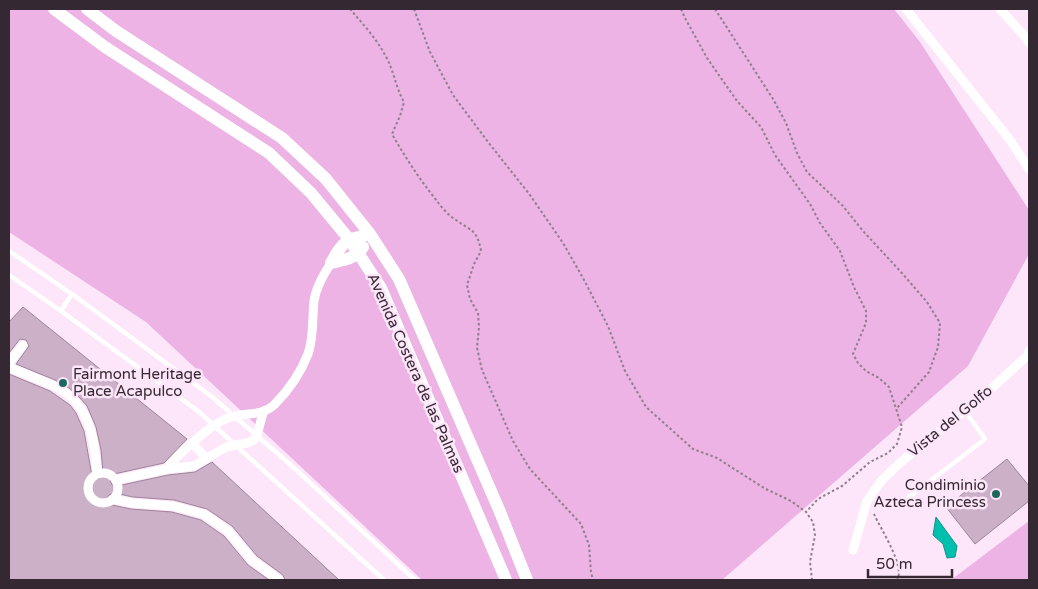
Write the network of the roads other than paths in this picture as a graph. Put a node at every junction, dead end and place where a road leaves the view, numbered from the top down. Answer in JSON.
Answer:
{"nodes":[{"id":1,"x":54,"y":9,"type":"edge"},
{"id":2,"x":87,"y":9,"type":"edge"},
{"id":3,"x":906,"y":9,"type":"edge"},
{"id":4,"x":1000,"y":9,"type":"edge"},
{"id":5,"x":1029,"y":43,"type":"edge"},
{"id":6,"x":1029,"y":169,"type":"edge"},
{"id":7,"x":370,"y":234,"type":"junction"},
{"id":8,"x":349,"y":239,"type":"junction"},
{"id":9,"x":9,"y":251,"type":"edge"},
{"id":10,"x":360,"y":253,"type":"junction"},
{"id":11,"x":331,"y":264,"type":"junction"},
{"id":12,"x":9,"y":275,"type":"edge"},
{"id":13,"x":72,"y":294,"type":"junction"},
{"id":14,"x":61,"y":311,"type":"junction"},
{"id":15,"x":23,"y":345,"type":"dead end"},
{"id":16,"x":1029,"y":351,"type":"edge"},
{"id":17,"x":9,"y":363,"type":"edge"},
{"id":18,"x":9,"y":368,"type":"edge"},
{"id":19,"x":965,"y":411,"type":"junction"},
{"id":20,"x":263,"y":413,"type":"junction"},
{"id":21,"x":234,"y":416,"type":"junction"},
{"id":22,"x":214,"y":426,"type":"junction"},
{"id":23,"x":257,"y":435,"type":"junction"},
{"id":24,"x":193,"y":444,"type":"junction"},
{"id":25,"x":235,"y":445,"type":"junction"},
{"id":26,"x":206,"y":458,"type":"junction"},
{"id":27,"x":167,"y":469,"type":"junction"},
{"id":28,"x":97,"y":474,"type":"junction"},
{"id":29,"x":116,"y":480,"type":"junction"},
{"id":30,"x":908,"y":498,"type":"dead end"},
{"id":31,"x":113,"y":499,"type":"junction"},
{"id":32,"x":854,"y":550,"type":"dead end"},
{"id":33,"x":279,"y":580,"type":"edge"},
{"id":34,"x":384,"y":580,"type":"edge"},
{"id":35,"x":415,"y":580,"type":"edge"},
{"id":36,"x":506,"y":580,"type":"edge"},
{"id":37,"x":527,"y":580,"type":"edge"}],
"edges":[{"from":1,"to":8,"type":"main road","name":"Avenida Costera de las Palmas"},
{"from":2,"to":7,"type":"main road","name":"Avenida Costera de las Palmas"},
{"from":3,"to":6,"type":"street"},
{"from":4,"to":5,"type":"street"},
{"from":7,"to":8,"type":"main road"},
{"from":7,"to":10,"type":"main road"},
{"from":7,"to":37,"type":"main road","name":"Avenida Costera de las Palmas"},
{"from":8,"to":10,"type":"main road","name":"Avenida Costera de las Palmas"},
{"from":8,"to":11,"type":"main road"},
{"from":9,"to":13,"type":"lane"},
{"from":10,"to":11,"type":"main road"},
{"from":10,"to":36,"type":"main road","name":"Avenida Costera de las Palmas"},
{"from":11,"to":20,"type":"street"},
{"from":12,"to":14,"type":"lane"},
{"from":13,"to":14,"type":"lane"},
{"from":13,"to":21,"type":"lane"},
{"from":14,"to":22,"type":"lane"},
{"from":15,"to":17,"type":"street"},
{"from":16,"to":19,"type":"street","name":"Vista del Golfo"},
{"from":18,"to":28,"type":"street"},
{"from":19,"to":30,"type":"lane"},
{"from":19,"to":32,"type":"street","name":"Vista del Golfo"},
{"from":20,"to":21,"type":"street"},
{"from":20,"to":23,"type":"street"},
{"from":21,"to":22,"type":"street"},
{"from":21,"to":23,"type":"lane"},
{"from":22,"to":24,"type":"street"},
{"from":22,"to":25,"type":"lane"},
{"from":23,"to":25,"type":"street"},
{"from":23,"to":35,"type":"lane"},
{"from":24,"to":26,"type":"street"},
{"from":24,"to":27,"type":"street"},
{"from":25,"to":26,"type":"street"},
{"from":25,"to":34,"type":"lane"},
{"from":26,"to":27,"type":"street"},
{"from":27,"to":29,"type":"street"},
{"from":28,"to":29,"type":"street"},
{"from":28,"to":31,"type":"street"},
{"from":29,"to":31,"type":"street"},
{"from":31,"to":33,"type":"street"}]}
